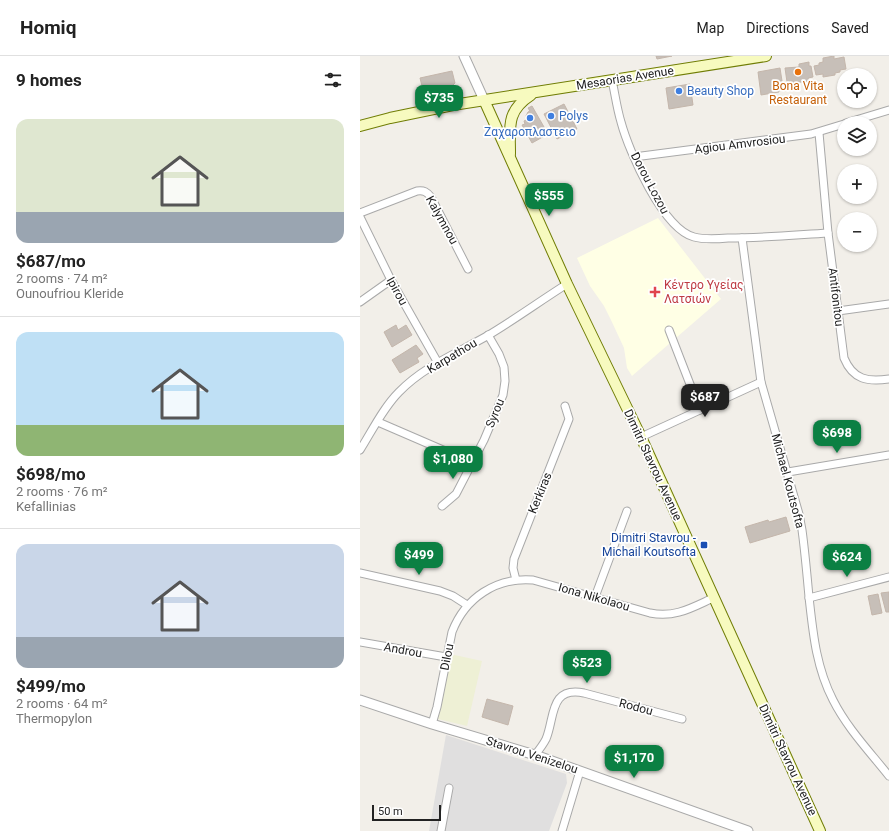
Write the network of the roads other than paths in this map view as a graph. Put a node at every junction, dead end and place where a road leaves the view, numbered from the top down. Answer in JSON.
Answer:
{"nodes":[{"id":1,"x":464,"y":56,"type":"edge"},
{"id":2,"x":766,"y":56,"type":"edge"},
{"id":3,"x":723,"y":60,"type":"edge"},
{"id":4,"x":612,"y":80,"type":"junction"},
{"id":5,"x":535,"y":92,"type":"junction"},
{"id":6,"x":484,"y":100,"type":"junction"},
{"id":7,"x":889,"y":110,"type":"edge"},
{"id":8,"x":869,"y":116,"type":"edge"},
{"id":9,"x":360,"y":126,"type":"edge"},
{"id":10,"x":837,"y":126,"type":"edge"},
{"id":11,"x":819,"y":133,"type":"junction"},
{"id":12,"x":634,"y":157,"type":"junction"},
{"id":13,"x":510,"y":158,"type":"junction"},
{"id":14,"x":360,"y":214,"type":"edge"},
{"id":15,"x":360,"y":217,"type":"edge"},
{"id":16,"x":828,"y":233,"type":"junction"},
{"id":17,"x":742,"y":238,"type":"junction"},
{"id":18,"x":468,"y":269,"type":"dead end"},
{"id":19,"x":391,"y":280,"type":"junction"},
{"id":20,"x":567,"y":284,"type":"junction"},
{"id":21,"x":360,"y":302,"type":"edge"},
{"id":22,"x":889,"y":304,"type":"edge"},
{"id":23,"x":838,"y":310,"type":"junction"},
{"id":24,"x":669,"y":330,"type":"dead end"},
{"id":25,"x":488,"y":335,"type":"junction"},
{"id":26,"x":438,"y":363,"type":"junction"},
{"id":27,"x":889,"y":379,"type":"edge"},
{"id":28,"x":761,"y":382,"type":"junction"},
{"id":29,"x":564,"y":406,"type":"dead end"},
{"id":30,"x":700,"y":410,"type":"junction"},
{"id":31,"x":378,"y":422,"type":"junction"},
{"id":32,"x":641,"y":437,"type":"junction"},
{"id":33,"x":360,"y":450,"type":"edge"},
{"id":34,"x":889,"y":455,"type":"edge"},
{"id":35,"x":473,"y":463,"type":"junction"},
{"id":36,"x":788,"y":472,"type":"junction"},
{"id":37,"x":442,"y":506,"type":"dead end"},
{"id":38,"x":628,"y":512,"type":"dead end"},
{"id":39,"x":360,"y":573,"type":"edge"},
{"id":40,"x":889,"y":577,"type":"edge"},
{"id":41,"x":516,"y":580,"type":"junction"},
{"id":42,"x":475,"y":597,"type":"joint"},
{"id":43,"x":595,"y":597,"type":"junction"},
{"id":44,"x":713,"y":598,"type":"junction"},
{"id":45,"x":809,"y":598,"type":"junction"},
{"id":46,"x":467,"y":605,"type":"junction"},
{"id":47,"x":360,"y":642,"type":"edge"},
{"id":48,"x":446,"y":657,"type":"junction"},
{"id":49,"x":360,"y":700,"type":"edge"},
{"id":50,"x":682,"y":719,"type":"dead end"},
{"id":51,"x":432,"y":724,"type":"junction"},
{"id":52,"x":535,"y":754,"type":"junction"},
{"id":53,"x":580,"y":770,"type":"junction"},
{"id":54,"x":889,"y":776,"type":"edge"},
{"id":55,"x":449,"y":788,"type":"dead end"},
{"id":56,"x":441,"y":831,"type":"edge"},
{"id":57,"x":562,"y":831,"type":"edge"},
{"id":58,"x":748,"y":831,"type":"edge"},
{"id":59,"x":820,"y":831,"type":"edge"}],
"edges":[{"from":1,"to":6,"type":"street"},
{"from":2,"to":3,"type":"main road","name":"Mesaorias Avenue"},
{"from":3,"to":4,"type":"main road","name":"Mesaorias Avenue"},
{"from":4,"to":5,"type":"main road","name":"Mesaorias Avenue"},
{"from":4,"to":12,"type":"street","name":"Dorou Lozou"},
{"from":5,"to":6,"type":"main road","name":"Mesaorias Avenue"},
{"from":5,"to":13,"type":"main road"},
{"from":6,"to":9,"type":"main road","name":"Mesaorias Avenue"},
{"from":6,"to":13,"type":"main road","name":"Dimitri Stavrou Avenue"},
{"from":7,"to":8,"type":"street","name":"Agiou Amvrosiou"},
{"from":10,"to":11,"type":"street","name":"Agiou Amvrosiou"},
{"from":11,"to":12,"type":"street","name":"Agiou Amvrosiou"},
{"from":11,"to":16,"type":"street","name":"Antifonitou"},
{"from":12,"to":17,"type":"street","name":"Dorou Lozou"},
{"from":13,"to":20,"type":"main road","name":"Dimitri Stavrou Avenue"},
{"from":14,"to":18,"type":"street","name":"Kalymnou"},
{"from":15,"to":19,"type":"street","name":"Ipirou"},
{"from":16,"to":17,"type":"street","name":"Dorou Lozou"},
{"from":16,"to":23,"type":"street","name":"Antifonitou"},
{"from":17,"to":28,"type":"street","name":"Michael Koutsofta"},
{"from":19,"to":21,"type":"street"},
{"from":19,"to":26,"type":"street","name":"Ipirou"},
{"from":20,"to":25,"type":"street","name":"Karpathou"},
{"from":20,"to":32,"type":"main road","name":"Dimitri Stavrou Avenue"},
{"from":22,"to":23,"type":"street"},
{"from":23,"to":27,"type":"street","name":"Antifonitou"},
{"from":24,"to":30,"type":"street"},
{"from":25,"to":26,"type":"street","name":"Karpathou"},
{"from":25,"to":35,"type":"street","name":"Syrou"},
{"from":26,"to":31,"type":"street","name":"Karpathou"},
{"from":28,"to":30,"type":"street"},
{"from":28,"to":36,"type":"street","name":"Michael Koutsofta"},
{"from":29,"to":41,"type":"street","name":"Kerkiras"},
{"from":30,"to":32,"type":"street"},
{"from":31,"to":33,"type":"street","name":"Karpathou"},
{"from":31,"to":35,"type":"street"},
{"from":32,"to":44,"type":"main road","name":"Dimitri Stavrou Avenue"},
{"from":34,"to":36,"type":"street"},
{"from":35,"to":37,"type":"street","name":"Syrou"},
{"from":36,"to":45,"type":"street","name":"Michael Koutsofta"},
{"from":38,"to":43,"type":"street"},
{"from":39,"to":46,"type":"street"},
{"from":40,"to":45,"type":"street"},
{"from":41,"to":42,"type":"street","name":"Iona Nikolaou"},
{"from":41,"to":43,"type":"street","name":"Iona Nikolaou"},
{"from":42,"to":46,"type":"street","name":"Dilou"},
{"from":43,"to":44,"type":"street","name":"Iona Nikolaou"},
{"from":44,"to":59,"type":"main road","name":"Dimitri Stavrou Avenue"},
{"from":45,"to":54,"type":"street","name":"Michael Koutsofta"},
{"from":46,"to":48,"type":"street","name":"Dilou"},
{"from":47,"to":48,"type":"street","name":"Androu"},
{"from":48,"to":51,"type":"street","name":"Dilou"},
{"from":49,"to":51,"type":"street","name":"Stavrou Venizelou"},
{"from":50,"to":52,"type":"street","name":"Rodou"},
{"from":51,"to":52,"type":"street","name":"Stavrou Venizelou"},
{"from":52,"to":53,"type":"street","name":"Stavrou Venizelou"},
{"from":53,"to":57,"type":"street"},
{"from":53,"to":58,"type":"street","name":"Stavrou Venizelou"},
{"from":55,"to":56,"type":"street"}]}
